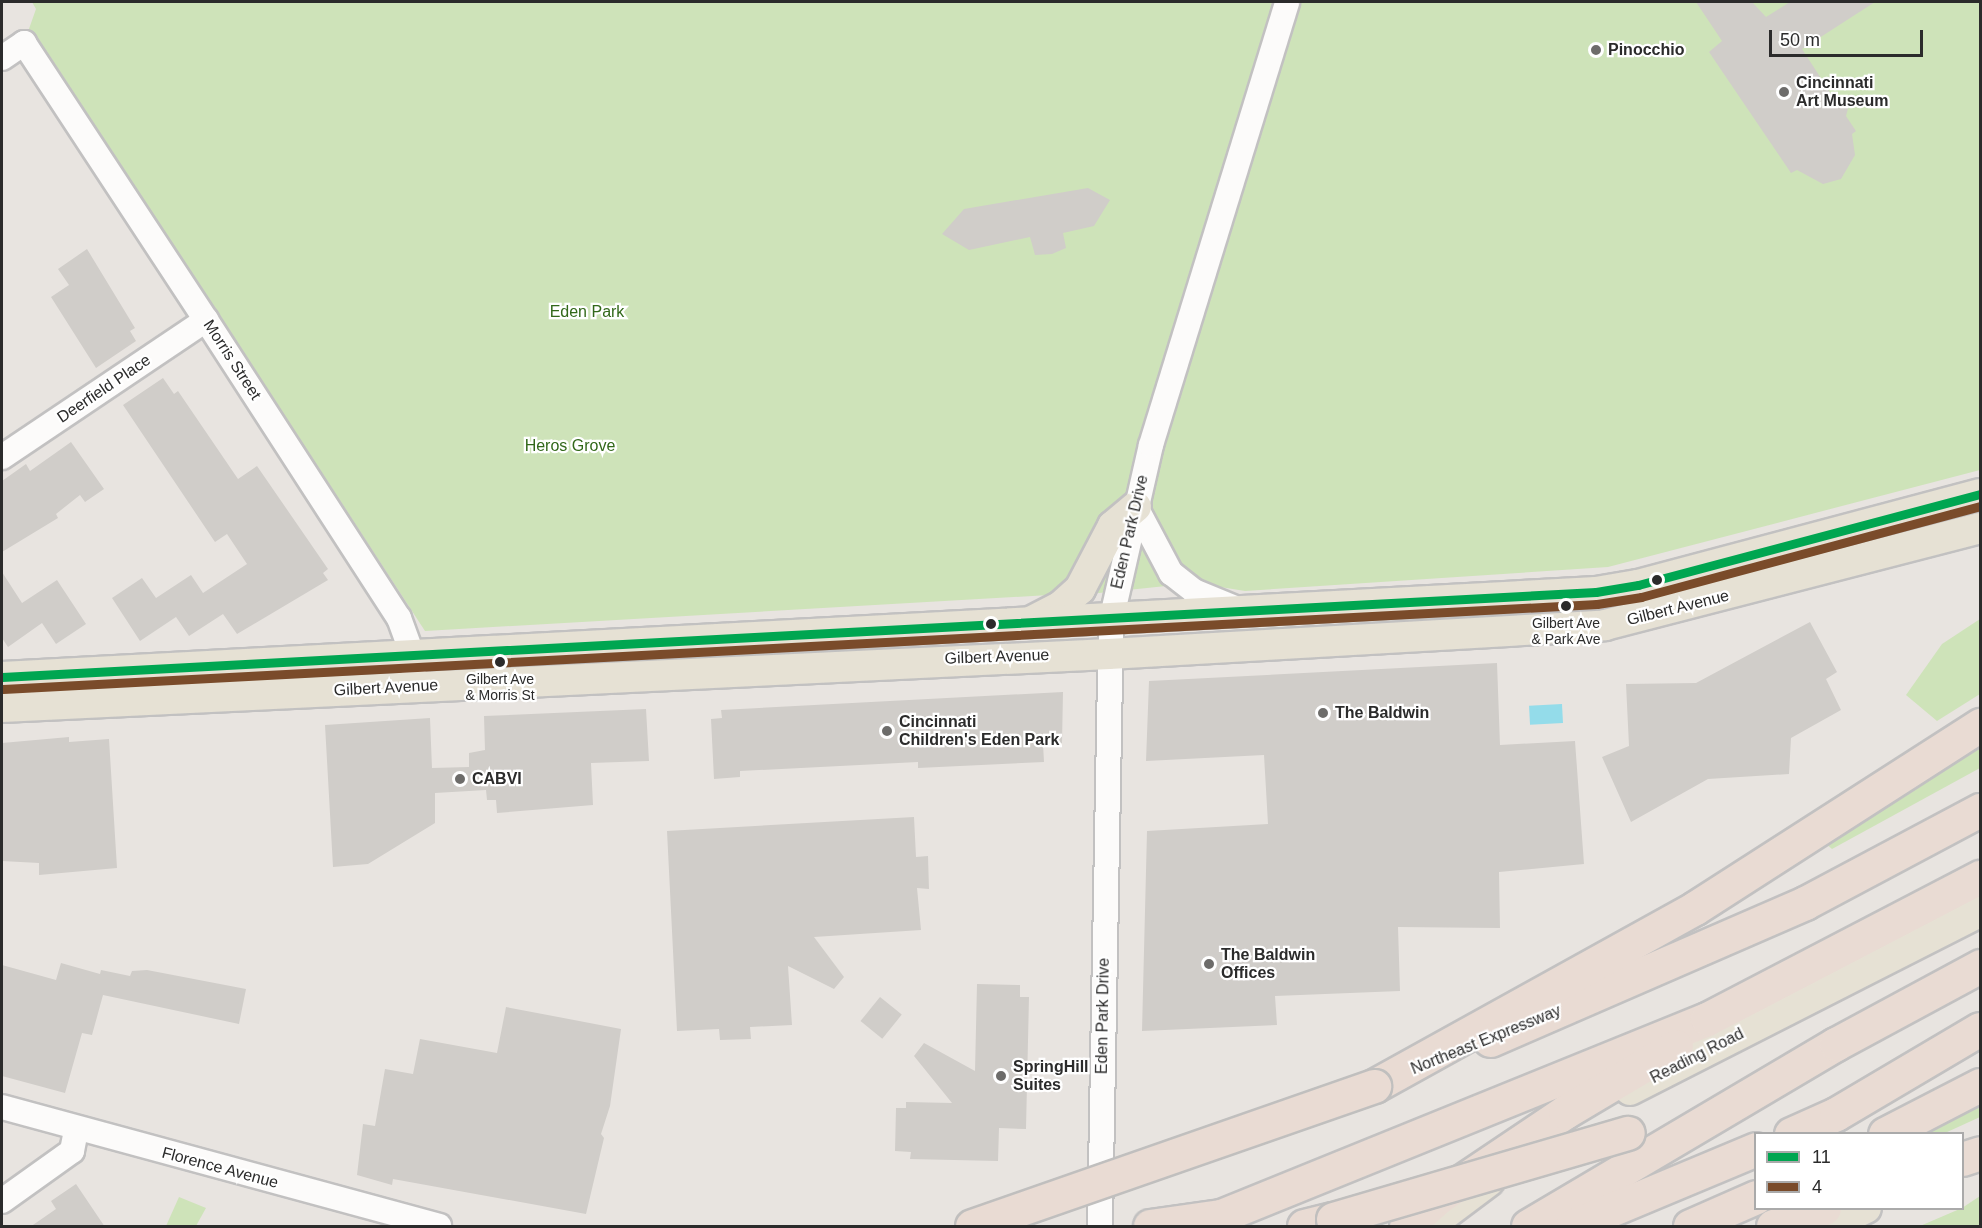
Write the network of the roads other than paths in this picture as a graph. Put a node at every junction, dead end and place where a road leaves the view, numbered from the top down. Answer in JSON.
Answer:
{"nodes":[{"id":1,"x":1287,"y":2,"type":"edge"},
{"id":2,"x":2,"y":58,"type":"edge"},
{"id":3,"x":206,"y":320,"type":"junction"},
{"id":4,"x":2,"y":457,"type":"edge"},
{"id":5,"x":1980,"y":494,"type":"edge"},
{"id":6,"x":1136,"y":507,"type":"junction"},
{"id":7,"x":1980,"y":528,"type":"edge"},
{"id":8,"x":1244,"y":612,"type":"junction"},
{"id":9,"x":1111,"y":621,"type":"junction"},
{"id":10,"x":1027,"y":623,"type":"junction"},
{"id":11,"x":412,"y":654,"type":"junction"},
{"id":12,"x":1109,"y":654,"type":"junction"},
{"id":13,"x":2,"y":678,"type":"edge"},
{"id":14,"x":414,"y":686,"type":"junction"},
{"id":15,"x":2,"y":707,"type":"edge"},
{"id":16,"x":1980,"y":725,"type":"edge"},
{"id":17,"x":1980,"y":810,"type":"edge"},
{"id":18,"x":1980,"y":877,"type":"edge"},
{"id":19,"x":1980,"y":912,"type":"edge"},
{"id":20,"x":1980,"y":966,"type":"edge"},
{"id":21,"x":1707,"y":1019,"type":"junction"},
{"id":22,"x":1980,"y":1029,"type":"edge"},
{"id":23,"x":1980,"y":1085,"type":"edge"},
{"id":24,"x":1374,"y":1086,"type":"junction"},
{"id":25,"x":1740,"y":1099,"type":"junction"},
{"id":26,"x":2,"y":1107,"type":"edge"},
{"id":27,"x":76,"y":1130,"type":"junction"},
{"id":28,"x":1796,"y":1132,"type":"edge"},
{"id":29,"x":1889,"y":1132,"type":"edge"},
{"id":30,"x":1754,"y":1149,"type":"edge"},
{"id":31,"x":1980,"y":1153,"type":"edge"},
{"id":32,"x":1964,"y":1160,"type":"edge"},
{"id":33,"x":1754,"y":1197,"type":"edge"},
{"id":34,"x":2,"y":1201,"type":"edge"},
{"id":35,"x":1821,"y":1210,"type":"edge"},
{"id":36,"x":1864,"y":1210,"type":"edge"},
{"id":37,"x":1318,"y":1223,"type":"edge"},
{"id":38,"x":1697,"y":1223,"type":"edge"},
{"id":39,"x":439,"y":1227,"type":"edge"},
{"id":40,"x":972,"y":1227,"type":"edge"},
{"id":41,"x":1100,"y":1227,"type":"edge"},
{"id":42,"x":1150,"y":1227,"type":"edge"},
{"id":43,"x":1406,"y":1227,"type":"edge"},
{"id":44,"x":1429,"y":1227,"type":"edge"},
{"id":45,"x":1528,"y":1227,"type":"edge"},
{"id":46,"x":1572,"y":1227,"type":"edge"},
{"id":47,"x":1773,"y":1227,"type":"edge"},
{"id":48,"x":1829,"y":1227,"type":"edge"}],
"edges":[{"from":1,"to":6,"type":"street","name":"Eden Park Drive"},
{"from":2,"to":3,"type":"street","name":"Morris Street"},
{"from":3,"to":4,"type":"street","name":"Deerfield Place"},
{"from":3,"to":11,"type":"street","name":"Morris Street"},
{"from":5,"to":8,"type":"main road","name":"Gilbert Avenue"},
{"from":6,"to":8,"type":"street"},
{"from":6,"to":9,"type":"street","name":"Eden Park Drive"},
{"from":6,"to":10,"type":"main road"},
{"from":7,"to":12,"type":"main road","name":"Gilbert Avenue"},
{"from":8,"to":9,"type":"main road","name":"Gilbert Avenue"},
{"from":9,"to":10,"type":"main road","name":"Gilbert Avenue"},
{"from":9,"to":12,"type":"street","name":"Eden Park Drive"},
{"from":10,"to":11,"type":"main road","name":"Gilbert Avenue"},
{"from":11,"to":13,"type":"main road","name":"Gilbert Avenue"},
{"from":11,"to":14,"type":"street","name":"Morris Street"},
{"from":12,"to":14,"type":"main road","name":"Gilbert Avenue"},
{"from":12,"to":41,"type":"street","name":"Eden Park Drive"},
{"from":14,"to":15,"type":"main road","name":"Gilbert Avenue"},
{"from":16,"to":24,"type":"highway"},
{"from":17,"to":24,"type":"highway","name":"Northeast Expressway"},
{"from":18,"to":21,"type":"highway"},
{"from":19,"to":44,"type":"main road","name":"Reading Road"},
{"from":20,"to":25,"type":"highway"},
{"from":21,"to":42,"type":"highway"},
{"from":21,"to":43,"type":"highway"},
{"from":22,"to":28,"type":"highway"},
{"from":23,"to":29,"type":"highway"},
{"from":24,"to":40,"type":"highway","name":"Northeast Expressway","bridge":true},
{"from":25,"to":37,"type":"highway","bridge":true},
{"from":25,"to":45,"type":"highway"},
{"from":26,"to":27,"type":"street","name":"Florence Avenue"},
{"from":27,"to":34,"type":"street"},
{"from":27,"to":39,"type":"street","name":"Florence Avenue"},
{"from":30,"to":46,"type":"highway"},
{"from":31,"to":32,"type":"highway"},
{"from":33,"to":38,"type":"highway"},
{"from":35,"to":47,"type":"highway"},
{"from":36,"to":48,"type":"main road"}]}
